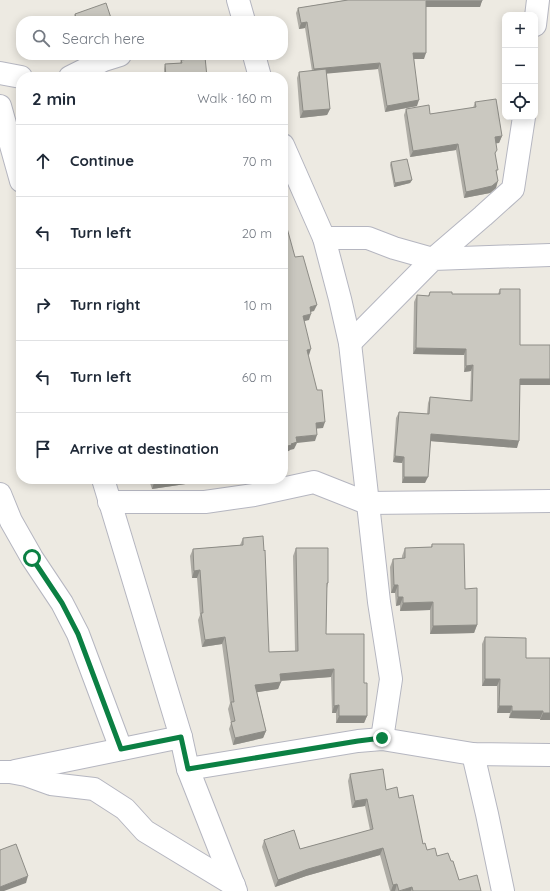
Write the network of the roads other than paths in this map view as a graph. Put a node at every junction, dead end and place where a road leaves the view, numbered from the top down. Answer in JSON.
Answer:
{"nodes":[{"id":1,"x":538,"y":0,"type":"edge"},
{"id":2,"x":537,"y":12,"type":"edge"},
{"id":3,"x":104,"y":60,"type":"edge"},
{"id":4,"x":255,"y":60,"type":"edge"},
{"id":5,"x":80,"y":72,"type":"edge"},
{"id":6,"x":259,"y":72,"type":"edge"},
{"id":7,"x":0,"y":73,"type":"edge"},
{"id":8,"x":16,"y":76,"type":"edge"},
{"id":9,"x":1,"y":116,"type":"edge"},
{"id":10,"x":524,"y":120,"type":"edge"},
{"id":11,"x":288,"y":156,"type":"edge"},
{"id":12,"x":16,"y":165,"type":"edge"},
{"id":13,"x":324,"y":238,"type":"junction"},
{"id":14,"x":550,"y":255,"type":"edge"},
{"id":15,"x":433,"y":259,"type":"junction"},
{"id":16,"x":350,"y":343,"type":"junction"},
{"id":17,"x":104,"y":484,"type":"edge"},
{"id":18,"x":0,"y":494,"type":"edge"},
{"id":19,"x":550,"y":501,"type":"edge"},
{"id":20,"x":109,"y":502,"type":"junction"},
{"id":21,"x":367,"y":504,"type":"junction"},
{"id":22,"x":181,"y":737,"type":"junction"},
{"id":23,"x":382,"y":738,"type":"junction"},
{"id":24,"x":121,"y":749,"type":"junction"},
{"id":25,"x":473,"y":754,"type":"junction"},
{"id":26,"x":550,"y":756,"type":"edge"},
{"id":27,"x":188,"y":769,"type":"junction"},
{"id":28,"x":5,"y":772,"type":"edge"},
{"id":29,"x":235,"y":888,"type":"edge"},
{"id":30,"x":503,"y":891,"type":"edge"}],
"edges":[{"from":1,"to":2,"type":"street"},
{"from":3,"to":5,"type":"street"},
{"from":4,"to":6,"type":"street"},
{"from":7,"to":8,"type":"street"},
{"from":9,"to":12,"type":"street"},
{"from":10,"to":15,"type":"street"},
{"from":11,"to":13,"type":"street"},
{"from":13,"to":15,"type":"street"},
{"from":13,"to":16,"type":"street"},
{"from":14,"to":15,"type":"street"},
{"from":15,"to":16,"type":"street"},
{"from":16,"to":21,"type":"street"},
{"from":17,"to":20,"type":"street"},
{"from":18,"to":24,"type":"street"},
{"from":19,"to":21,"type":"street"},
{"from":20,"to":21,"type":"street"},
{"from":20,"to":22,"type":"street"},
{"from":21,"to":23,"type":"street"},
{"from":22,"to":24,"type":"street"},
{"from":22,"to":27,"type":"street"},
{"from":23,"to":25,"type":"street"},
{"from":23,"to":27,"type":"street"},
{"from":24,"to":28,"type":"street"},
{"from":25,"to":26,"type":"street"},
{"from":25,"to":30,"type":"street"},
{"from":27,"to":29,"type":"street"},
{"from":28,"to":29,"type":"street"}]}
